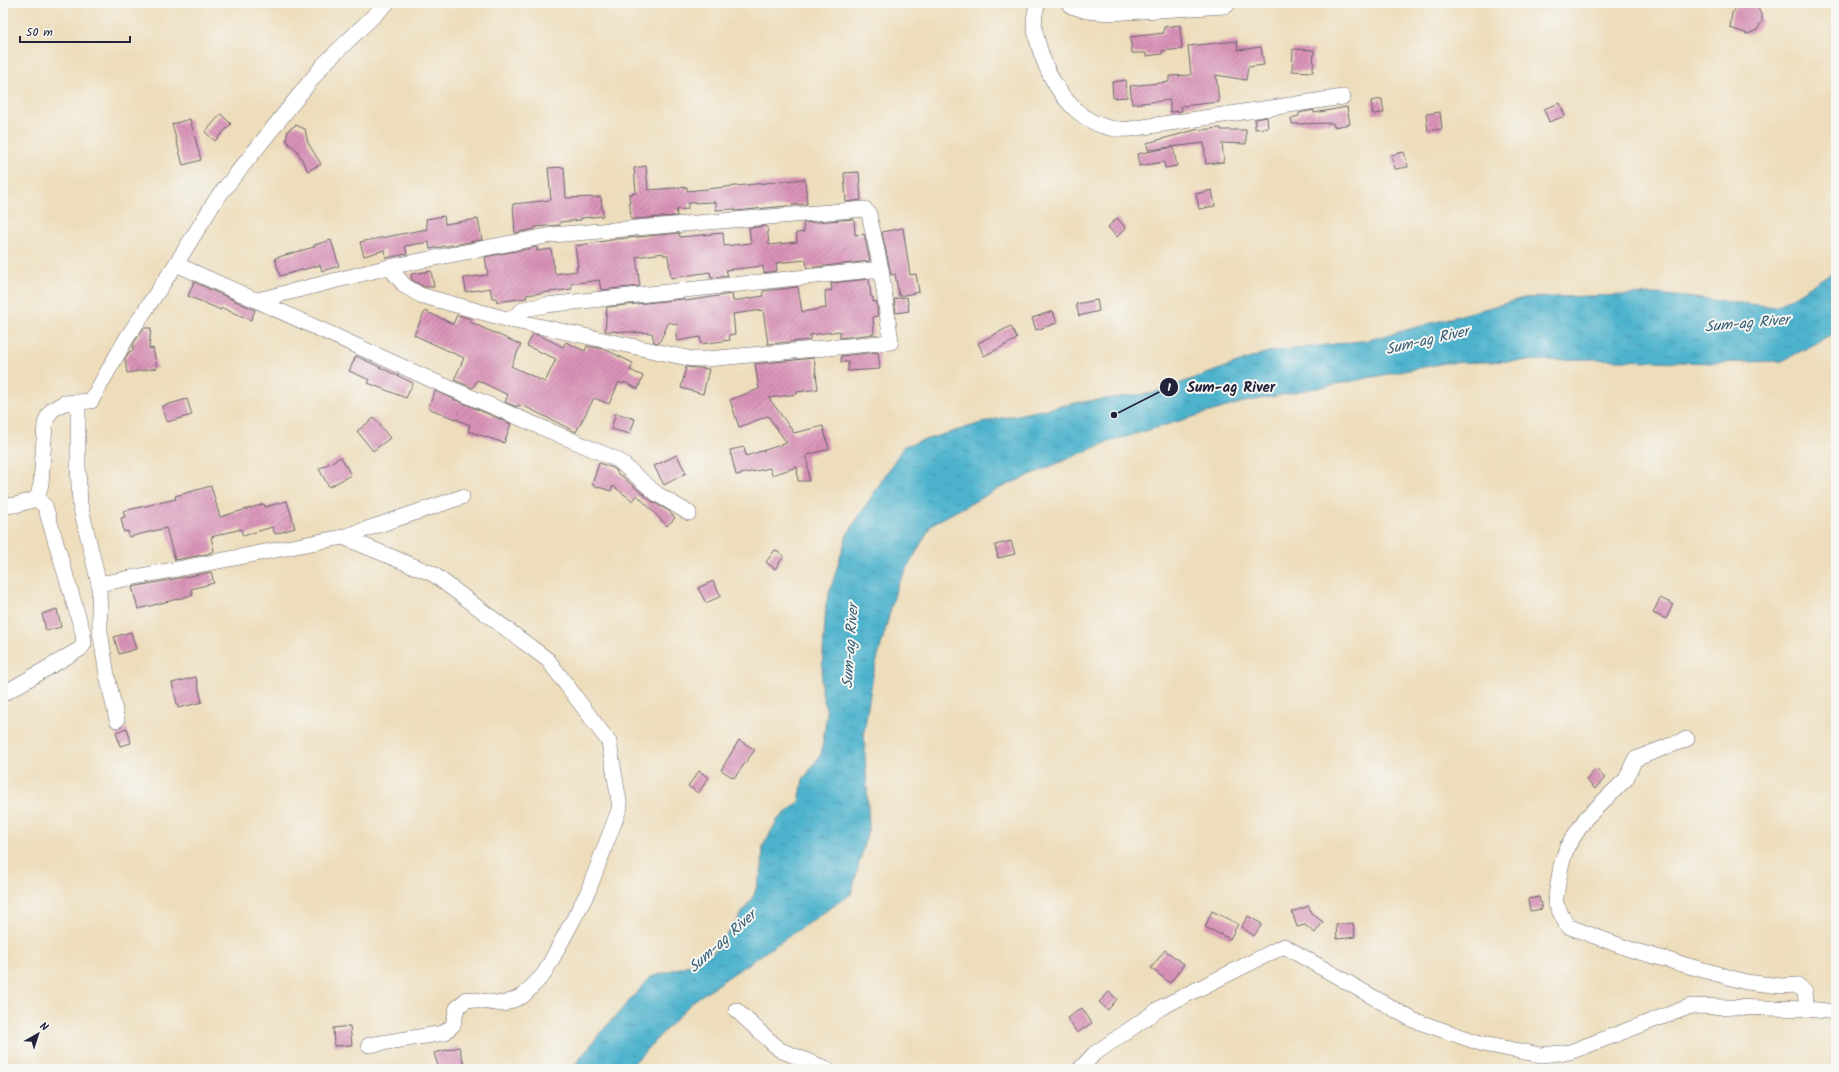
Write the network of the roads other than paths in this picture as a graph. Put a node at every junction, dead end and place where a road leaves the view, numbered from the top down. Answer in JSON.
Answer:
{"nodes":[{"id":1,"x":387,"y":3,"type":"edge"},
{"id":2,"x":1038,"y":3,"type":"edge"},
{"id":3,"x":1072,"y":3,"type":"edge"},
{"id":4,"x":1226,"y":3,"type":"edge"},
{"id":5,"x":1342,"y":97,"type":"dead end"},
{"id":6,"x":176,"y":264,"type":"junction"},
{"id":7,"x":389,"y":267,"type":"junction"},
{"id":8,"x":881,"y":269,"type":"junction"},
{"id":9,"x":258,"y":300,"type":"junction"},
{"id":10,"x":510,"y":320,"type":"junction"},
{"id":11,"x":78,"y":403,"type":"junction"},
{"id":12,"x":462,"y":497,"type":"dead end"},
{"id":13,"x":37,"y":499,"type":"junction"},
{"id":14,"x":3,"y":506,"type":"edge"},
{"id":15,"x":689,"y":513,"type":"dead end"},
{"id":16,"x":343,"y":537,"type":"junction"},
{"id":17,"x":99,"y":584,"type":"junction"},
{"id":18,"x":3,"y":694,"type":"edge"},
{"id":19,"x":117,"y":720,"type":"dead end"},
{"id":20,"x":1687,"y":739,"type":"dead end"},
{"id":21,"x":1807,"y":1009,"type":"junction"},
{"id":22,"x":736,"y":1010,"type":"dead end"},
{"id":23,"x":1836,"y":1012,"type":"edge"},
{"id":24,"x":369,"y":1045,"type":"dead end"},
{"id":25,"x":827,"y":1069,"type":"edge"},
{"id":26,"x":1080,"y":1069,"type":"edge"}],
"edges":[{"from":1,"to":6,"type":"street"},
{"from":2,"to":5,"type":"street"},
{"from":3,"to":4,"type":"main road"},
{"from":6,"to":9,"type":"street"},
{"from":6,"to":11,"type":"street"},
{"from":7,"to":8,"type":"street"},
{"from":7,"to":9,"type":"street"},
{"from":7,"to":10,"type":"street"},
{"from":8,"to":10,"type":"street"},
{"from":8,"to":10,"type":"street"},
{"from":9,"to":15,"type":"street"},
{"from":11,"to":13,"type":"street"},
{"from":11,"to":17,"type":"street"},
{"from":12,"to":16,"type":"street"},
{"from":13,"to":14,"type":"street"},
{"from":13,"to":18,"type":"street"},
{"from":16,"to":17,"type":"street"},
{"from":16,"to":24,"type":"street"},
{"from":17,"to":19,"type":"street"},
{"from":20,"to":21,"type":"street"},
{"from":21,"to":23,"type":"street"},
{"from":21,"to":26,"type":"street"},
{"from":22,"to":25,"type":"street"}]}
